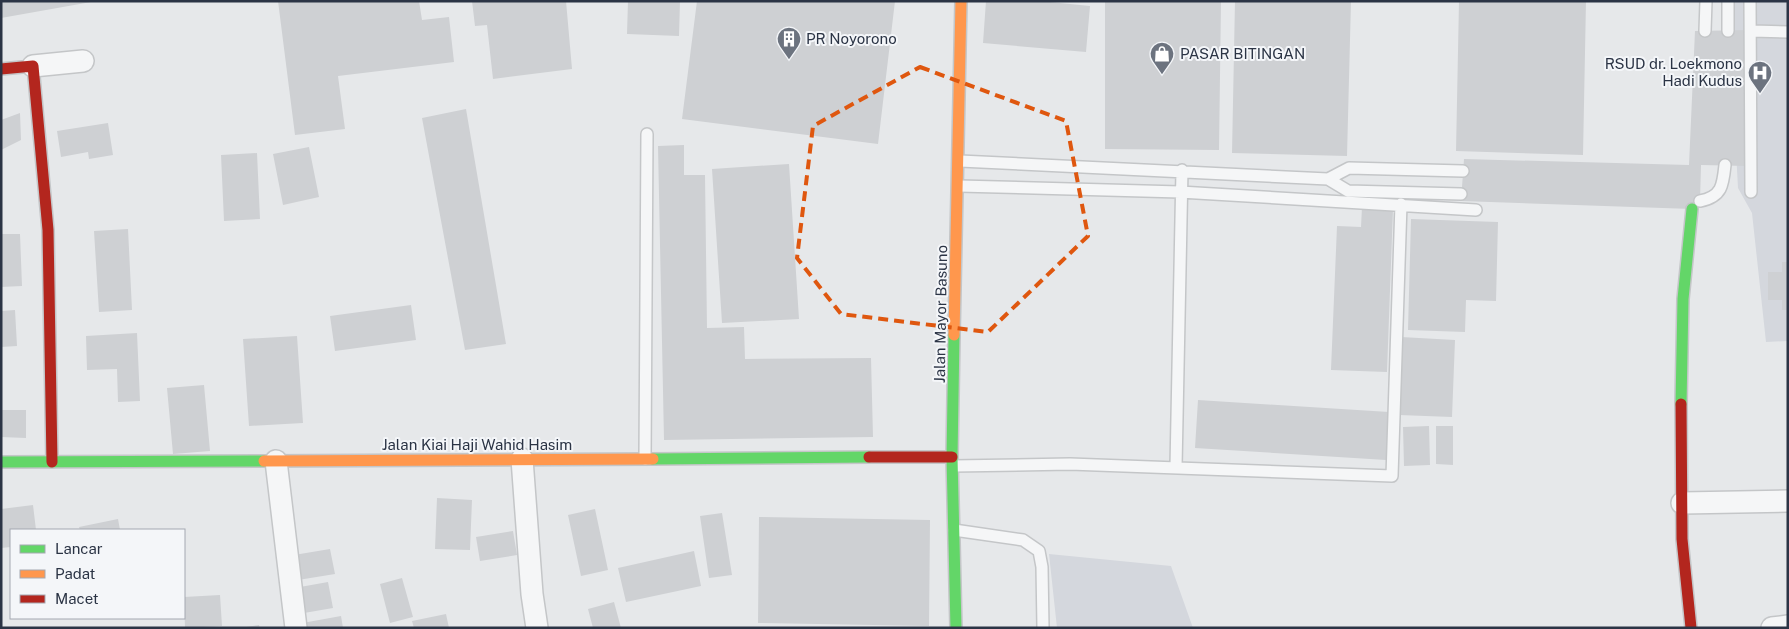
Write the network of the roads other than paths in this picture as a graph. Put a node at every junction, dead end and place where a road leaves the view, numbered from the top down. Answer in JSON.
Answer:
{"nodes":[{"id":1,"x":961,"y":1,"type":"edge"},
{"id":2,"x":1706,"y":1,"type":"edge"},
{"id":3,"x":1728,"y":1,"type":"edge"},
{"id":4,"x":1750,"y":1,"type":"edge"},
{"id":5,"x":1705,"y":31,"type":"dead end"},
{"id":6,"x":1728,"y":31,"type":"dead end"},
{"id":7,"x":1752,"y":31,"type":"junction"},
{"id":8,"x":1788,"y":32,"type":"edge"},
{"id":9,"x":82,"y":61,"type":"dead end"},
{"id":10,"x":33,"y":66,"type":"junction"},
{"id":11,"x":1,"y":69,"type":"edge"},
{"id":12,"x":647,"y":134,"type":"dead end"},
{"id":13,"x":960,"y":161,"type":"junction"},
{"id":14,"x":1725,"y":165,"type":"dead end"},
{"id":15,"x":1182,"y":170,"type":"junction"},
{"id":16,"x":1463,"y":171,"type":"dead end"},
{"id":17,"x":1304,"y":178,"type":"junction"},
{"id":18,"x":1328,"y":179,"type":"junction"},
{"id":19,"x":958,"y":186,"type":"junction"},
{"id":20,"x":1180,"y":192,"type":"junction"},
{"id":21,"x":1751,"y":192,"type":"dead end"},
{"id":22,"x":1461,"y":194,"type":"dead end"},
{"id":23,"x":1303,"y":198,"type":"junction"},
{"id":24,"x":1401,"y":204,"type":"junction"},
{"id":25,"x":1696,"y":205,"type":"joint"},
{"id":26,"x":1476,"y":210,"type":"dead end"},
{"id":27,"x":522,"y":459,"type":"junction"},
{"id":28,"x":645,"y":459,"type":"junction"},
{"id":29,"x":276,"y":461,"type":"junction"},
{"id":30,"x":952,"y":461,"type":"junction"},
{"id":31,"x":1,"y":462,"type":"edge"},
{"id":32,"x":52,"y":462,"type":"junction"},
{"id":33,"x":1176,"y":468,"type":"junction"},
{"id":34,"x":1788,"y":501,"type":"edge"},
{"id":35,"x":1682,"y":503,"type":"junction"},
{"id":36,"x":954,"y":530,"type":"junction"},
{"id":37,"x":1788,"y":626,"type":"edge"},
{"id":38,"x":296,"y":628,"type":"edge"},
{"id":39,"x":537,"y":628,"type":"edge"},
{"id":40,"x":956,"y":628,"type":"edge"},
{"id":41,"x":1043,"y":628,"type":"edge"},
{"id":42,"x":1691,"y":628,"type":"edge"},
{"id":43,"x":1772,"y":628,"type":"edge"}],
"edges":[{"from":1,"to":13,"type":"street","name":"Jalan Mayor Basuno"},
{"from":2,"to":5,"type":"lane"},
{"from":3,"to":6,"type":"lane"},
{"from":4,"to":7,"type":"lane"},
{"from":7,"to":8,"type":"lane"},
{"from":7,"to":21,"type":"lane"},
{"from":9,"to":10,"type":"street"},
{"from":10,"to":11,"type":"street"},
{"from":10,"to":32,"type":"street"},
{"from":12,"to":28,"type":"lane"},
{"from":13,"to":15,"type":"lane"},
{"from":13,"to":19,"type":"street","name":"Jalan Mayor Basuno"},
{"from":14,"to":25,"type":"lane"},
{"from":15,"to":17,"type":"lane"},
{"from":15,"to":20,"type":"lane"},
{"from":16,"to":18,"type":"lane"},
{"from":17,"to":18,"type":"lane"},
{"from":17,"to":23,"type":"lane"},
{"from":18,"to":22,"type":"lane"},
{"from":19,"to":20,"type":"lane"},
{"from":19,"to":30,"type":"street","name":"Jalan Mayor Basuno"},
{"from":20,"to":23,"type":"lane"},
{"from":20,"to":33,"type":"lane"},
{"from":23,"to":24,"type":"lane"},
{"from":24,"to":26,"type":"lane"},
{"from":24,"to":33,"type":"lane"},
{"from":25,"to":35,"type":"street"},
{"from":27,"to":28,"type":"street","name":"Jalan Kiai Haji Wahid Hasim"},
{"from":27,"to":29,"type":"street","name":"Jalan Kiai Haji Wahid Hasim"},
{"from":27,"to":39,"type":"street"},
{"from":28,"to":30,"type":"street","name":"Jalan Kiai Haji Wahid Hasim"},
{"from":29,"to":32,"type":"street","name":"Jalan Kiai Haji Wahid Hasim"},
{"from":29,"to":38,"type":"street"},
{"from":30,"to":33,"type":"lane"},
{"from":30,"to":36,"type":"street","name":"Jalan Mayor Basuno"},
{"from":31,"to":32,"type":"street","name":"Jalan Kiai Haji Wahid Hasim"},
{"from":34,"to":35,"type":"street"},
{"from":35,"to":42,"type":"street"},
{"from":36,"to":40,"type":"street","name":"Jalan Mayor Basuno"},
{"from":36,"to":41,"type":"lane"},
{"from":37,"to":43,"type":"street"}]}
